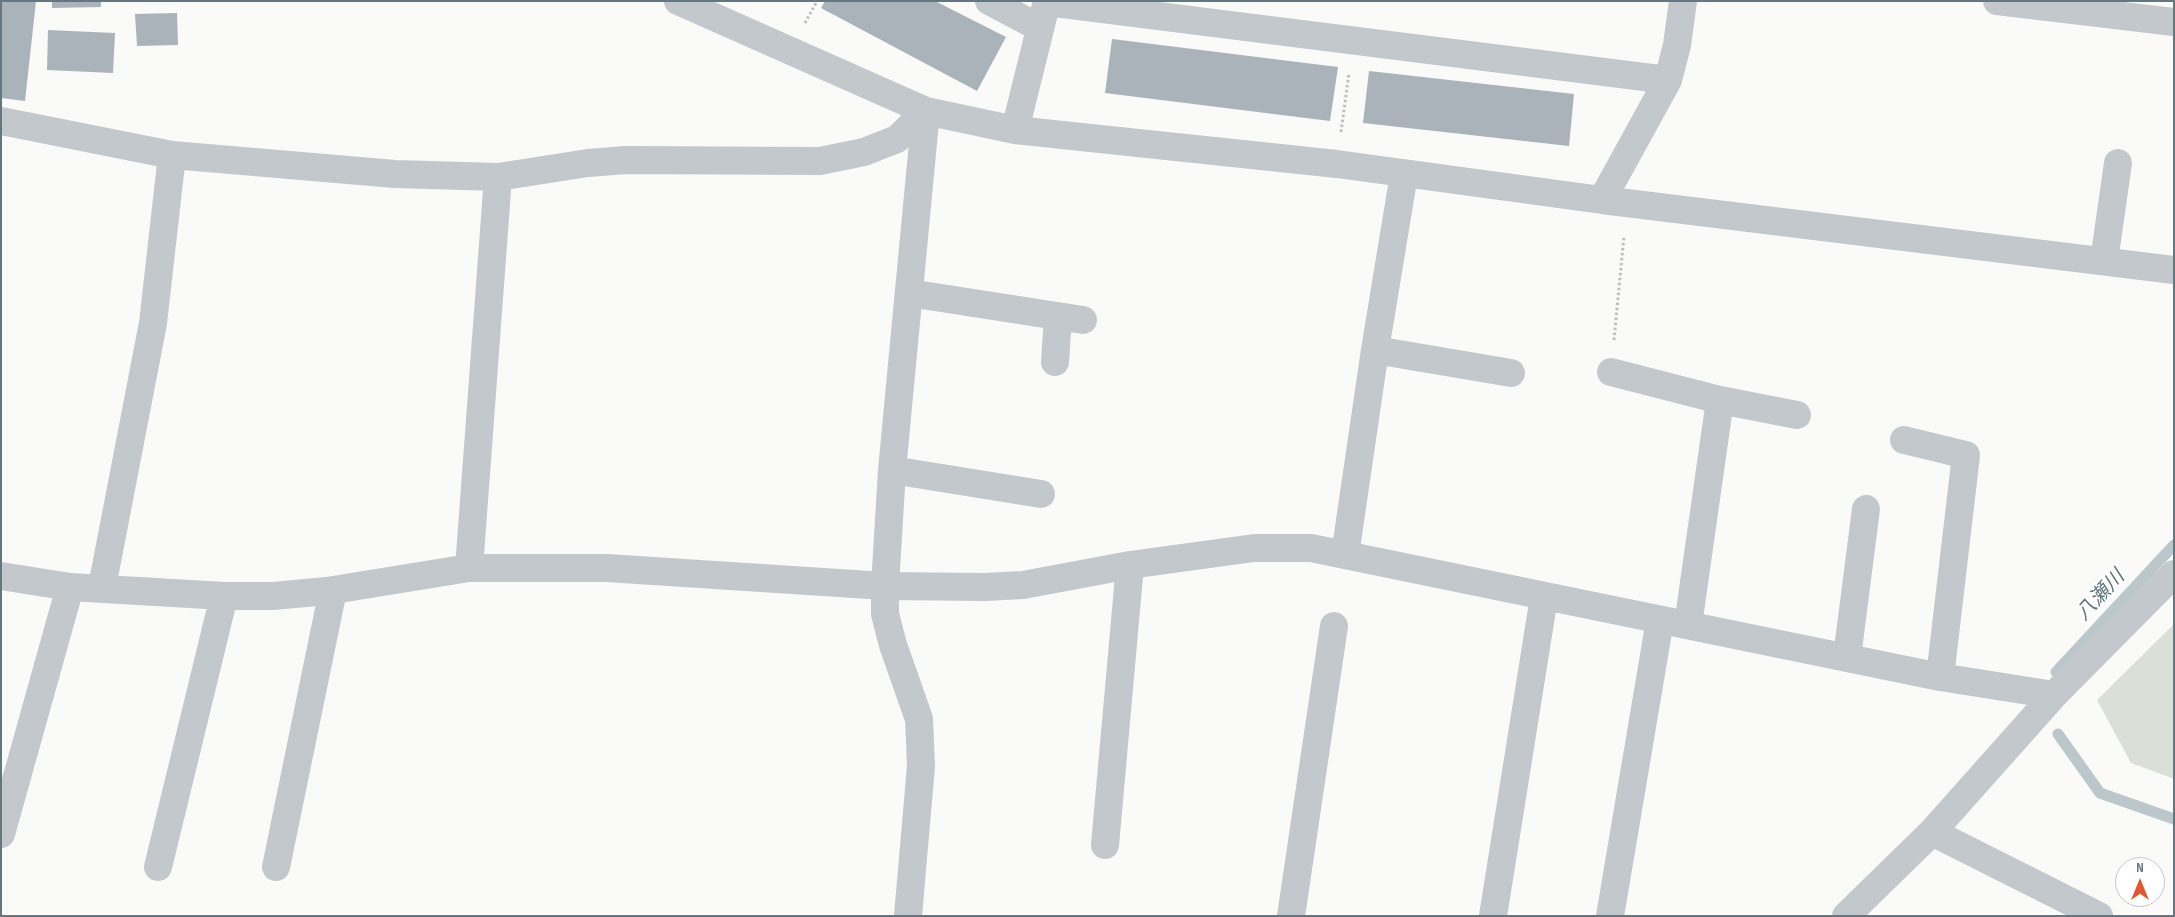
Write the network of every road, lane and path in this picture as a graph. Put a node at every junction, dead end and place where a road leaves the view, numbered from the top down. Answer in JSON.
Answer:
{"nodes":[{"id":1,"x":678,"y":1,"type":"edge"},
{"id":2,"x":989,"y":1,"type":"edge"},
{"id":3,"x":1682,"y":1,"type":"edge"},
{"id":4,"x":1997,"y":1,"type":"edge"},
{"id":5,"x":1047,"y":2,"type":"edge"},
{"id":6,"x":2174,"y":22,"type":"edge"},
{"id":7,"x":1040,"y":28,"type":"junction"},
{"id":8,"x":1354,"y":40,"type":"junction"},
{"id":9,"x":1668,"y":80,"type":"junction"},
{"id":10,"x":926,"y":111,"type":"junction"},
{"id":11,"x":1,"y":121,"type":"edge"},
{"id":12,"x":1015,"y":130,"type":"junction"},
{"id":13,"x":172,"y":155,"type":"junction"},
{"id":14,"x":2118,"y":163,"type":"dead end"},
{"id":15,"x":1337,"y":164,"type":"junction"},
{"id":16,"x":1404,"y":174,"type":"junction"},
{"id":17,"x":498,"y":177,"type":"junction"},
{"id":18,"x":1614,"y":202,"type":"junction"},
{"id":19,"x":2104,"y":261,"type":"junction"},
{"id":20,"x":2174,"y":270,"type":"edge"},
{"id":21,"x":909,"y":293,"type":"junction"},
{"id":22,"x":1375,"y":350,"type":"junction"},
{"id":23,"x":1056,"y":362,"type":"dead end"},
{"id":24,"x":1611,"y":372,"type":"joint"},
{"id":25,"x":1511,"y":373,"type":"dead end"},
{"id":26,"x":1720,"y":400,"type":"junction"},
{"id":27,"x":1797,"y":415,"type":"dead end"},
{"id":28,"x":1904,"y":440,"type":"dead end"},
{"id":29,"x":892,"y":470,"type":"junction"},
{"id":30,"x":1041,"y":494,"type":"dead end"},
{"id":31,"x":1866,"y":509,"type":"dead end"},
{"id":32,"x":1345,"y":554,"type":"junction"},
{"id":33,"x":1130,"y":565,"type":"junction"},
{"id":34,"x":469,"y":568,"type":"junction"},
{"id":35,"x":2174,"y":574,"type":"edge"},
{"id":36,"x":1,"y":576,"type":"edge"},
{"id":37,"x":885,"y":586,"type":"junction"},
{"id":38,"x":70,"y":587,"type":"junction"},
{"id":39,"x":102,"y":587,"type":"junction"},
{"id":40,"x":333,"y":590,"type":"junction"},
{"id":41,"x":224,"y":596,"type":"junction"},
{"id":42,"x":1544,"y":597,"type":"junction"},
{"id":43,"x":1660,"y":620,"type":"junction"},
{"id":44,"x":1688,"y":625,"type":"junction"},
{"id":45,"x":1334,"y":626,"type":"dead end"},
{"id":46,"x":1847,"y":657,"type":"junction"},
{"id":47,"x":1940,"y":677,"type":"junction"},
{"id":48,"x":2054,"y":696,"type":"junction"},
{"id":49,"x":1932,"y":832,"type":"junction"},
{"id":50,"x":1,"y":834,"type":"edge"},
{"id":51,"x":1105,"y":846,"type":"dead end"},
{"id":52,"x":158,"y":867,"type":"dead end"},
{"id":53,"x":276,"y":867,"type":"dead end"},
{"id":54,"x":908,"y":916,"type":"edge"},
{"id":55,"x":1291,"y":916,"type":"edge"},
{"id":56,"x":1493,"y":916,"type":"edge"},
{"id":57,"x":1610,"y":916,"type":"edge"},
{"id":58,"x":1846,"y":916,"type":"edge"},
{"id":59,"x":2099,"y":916,"type":"edge"}],
"edges":[{"from":1,"to":10,"type":"street"},
{"from":2,"to":7,"type":"street"},
{"from":3,"to":9,"type":"street"},
{"from":4,"to":6,"type":"street"},
{"from":5,"to":7,"type":"street"},
{"from":5,"to":8,"type":"street"},
{"from":7,"to":12,"type":"street"},
{"from":8,"to":9,"type":"street"},
{"from":8,"to":15,"type":"path"},
{"from":9,"to":18,"type":"street"},
{"from":10,"to":12,"type":"street"},
{"from":10,"to":17,"type":"street"},
{"from":10,"to":21,"type":"street"},
{"from":11,"to":13,"type":"street"},
{"from":12,"to":15,"type":"street"},
{"from":13,"to":17,"type":"street"},
{"from":13,"to":39,"type":"street"},
{"from":14,"to":19,"type":"street"},
{"from":15,"to":16,"type":"street"},
{"from":16,"to":18,"type":"street"},
{"from":16,"to":22,"type":"street"},
{"from":17,"to":34,"type":"street"},
{"from":18,"to":19,"type":"street"},
{"from":18,"to":24,"type":"path"},
{"from":19,"to":20,"type":"street"},
{"from":21,"to":23,"type":"street"},
{"from":21,"to":29,"type":"street"},
{"from":22,"to":25,"type":"street"},
{"from":22,"to":32,"type":"street"},
{"from":24,"to":26,"type":"street"},
{"from":26,"to":27,"type":"street"},
{"from":26,"to":44,"type":"street"},
{"from":28,"to":47,"type":"street"},
{"from":29,"to":30,"type":"street"},
{"from":29,"to":37,"type":"street"},
{"from":31,"to":46,"type":"street"},
{"from":32,"to":33,"type":"street"},
{"from":32,"to":42,"type":"street"},
{"from":33,"to":37,"type":"street"},
{"from":33,"to":51,"type":"street"},
{"from":34,"to":37,"type":"street"},
{"from":34,"to":40,"type":"street"},
{"from":35,"to":48,"type":"street"},
{"from":36,"to":38,"type":"street"},
{"from":37,"to":54,"type":"street"},
{"from":38,"to":39,"type":"street"},
{"from":38,"to":50,"type":"street"},
{"from":39,"to":41,"type":"street"},
{"from":40,"to":41,"type":"street"},
{"from":40,"to":53,"type":"street"},
{"from":41,"to":52,"type":"street"},
{"from":42,"to":43,"type":"street"},
{"from":42,"to":56,"type":"street"},
{"from":43,"to":44,"type":"street"},
{"from":43,"to":57,"type":"street"},
{"from":44,"to":46,"type":"street"},
{"from":45,"to":55,"type":"street"},
{"from":46,"to":47,"type":"street"},
{"from":47,"to":48,"type":"street"},
{"from":48,"to":49,"type":"street"},
{"from":49,"to":58,"type":"street"},
{"from":49,"to":59,"type":"street"}]}
